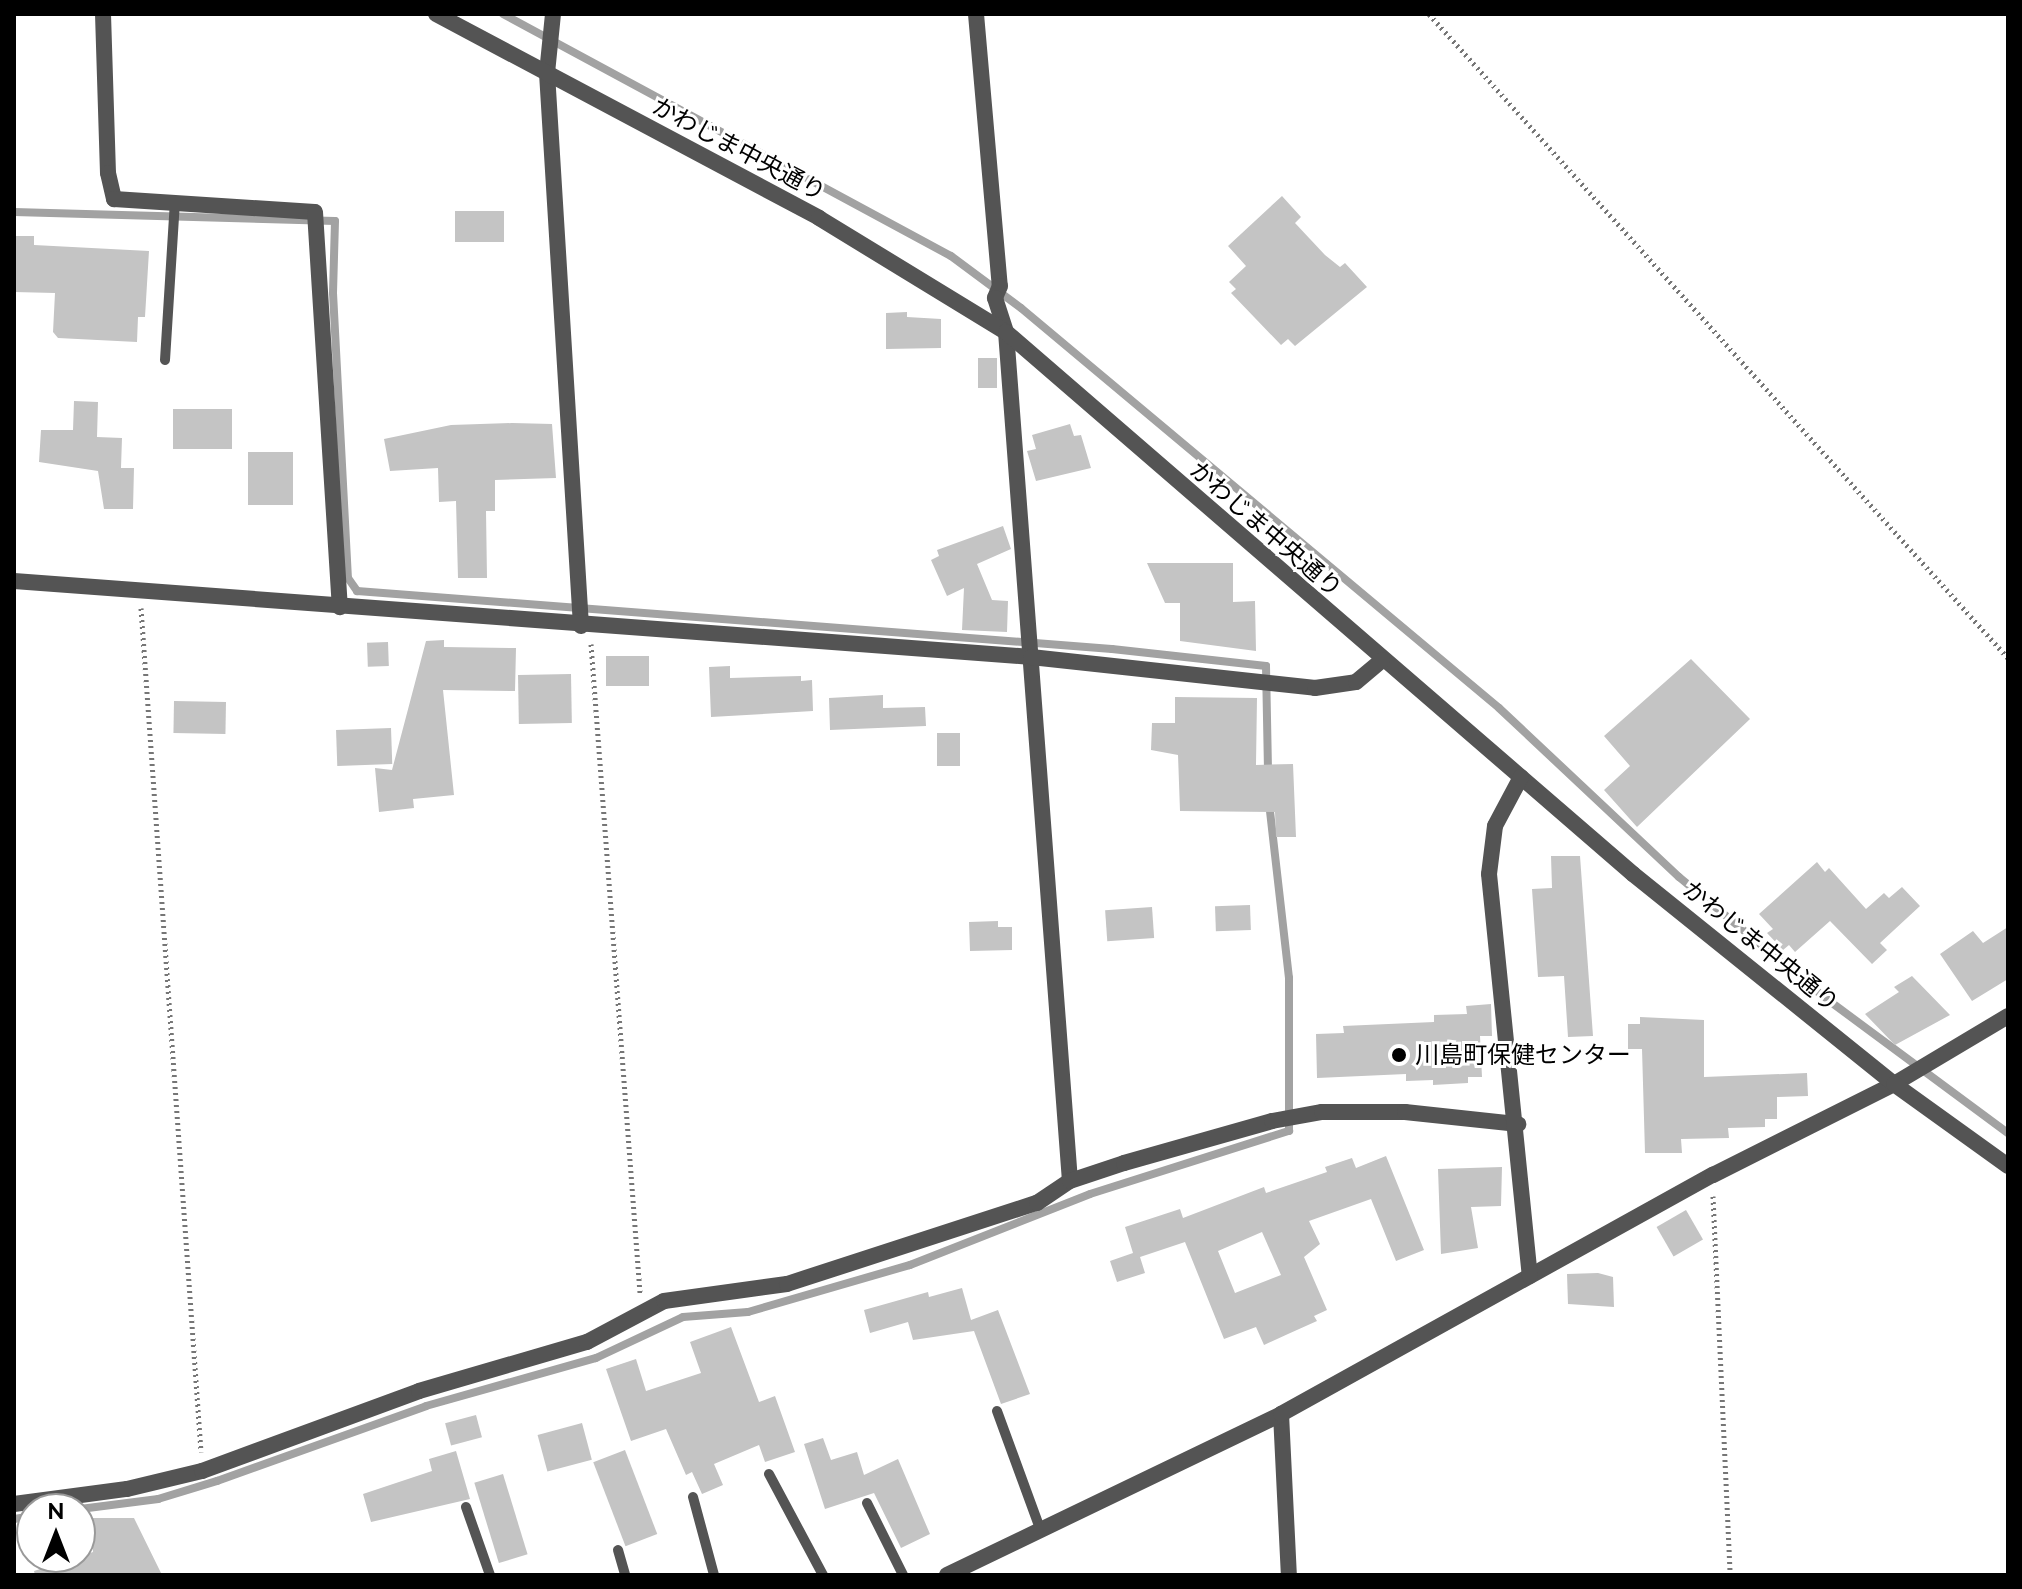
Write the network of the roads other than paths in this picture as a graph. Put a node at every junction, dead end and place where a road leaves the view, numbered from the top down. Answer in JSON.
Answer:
{"nodes":[{"id":1,"x":103,"y":14,"type":"edge"},
{"id":2,"x":436,"y":14,"type":"edge"},
{"id":3,"x":553,"y":14,"type":"edge"},
{"id":4,"x":976,"y":14,"type":"edge"},
{"id":5,"x":547,"y":73,"type":"junction"},
{"id":6,"x":175,"y":203,"type":"junction"},
{"id":7,"x":1006,"y":332,"type":"junction"},
{"id":8,"x":165,"y":360,"type":"dead end"},
{"id":9,"x":14,"y":581,"type":"edge"},
{"id":10,"x":340,"y":607,"type":"junction"},
{"id":11,"x":585,"y":626,"type":"junction"},
{"id":12,"x":1031,"y":657,"type":"junction"},
{"id":13,"x":1382,"y":660,"type":"junction"},
{"id":14,"x":1521,"y":777,"type":"junction"},
{"id":15,"x":2008,"y":1016,"type":"edge"},
{"id":16,"x":1894,"y":1084,"type":"junction"},
{"id":17,"x":1518,"y":1124,"type":"junction"},
{"id":18,"x":2008,"y":1166,"type":"edge"},
{"id":19,"x":1070,"y":1181,"type":"junction"},
{"id":20,"x":1530,"y":1276,"type":"junction"},
{"id":21,"x":997,"y":1411,"type":"dead end"},
{"id":22,"x":1281,"y":1414,"type":"junction"},
{"id":23,"x":769,"y":1474,"type":"dead end"},
{"id":24,"x":693,"y":1497,"type":"dead end"},
{"id":25,"x":867,"y":1503,"type":"dead end"},
{"id":26,"x":14,"y":1504,"type":"edge"},
{"id":27,"x":466,"y":1507,"type":"dead end"},
{"id":28,"x":1041,"y":1531,"type":"junction"},
{"id":29,"x":618,"y":1550,"type":"dead end"},
{"id":30,"x":490,"y":1575,"type":"edge"},
{"id":31,"x":625,"y":1575,"type":"edge"},
{"id":32,"x":714,"y":1575,"type":"edge"},
{"id":33,"x":823,"y":1575,"type":"edge"},
{"id":34,"x":903,"y":1575,"type":"edge"},
{"id":35,"x":947,"y":1575,"type":"edge"},
{"id":36,"x":1289,"y":1575,"type":"edge"}],
"edges":[{"from":1,"to":6,"type":"street"},
{"from":2,"to":5,"type":"street","name":"かわじま中央通り"},
{"from":3,"to":5,"type":"street"},
{"from":4,"to":7,"type":"street"},
{"from":5,"to":7,"type":"street","name":"かわじま中央通り"},
{"from":5,"to":11,"type":"street"},
{"from":6,"to":8,"type":"lane"},
{"from":6,"to":10,"type":"street"},
{"from":7,"to":12,"type":"street"},
{"from":7,"to":13,"type":"street","name":"かわじま中央通り"},
{"from":9,"to":10,"type":"street"},
{"from":10,"to":11,"type":"street"},
{"from":11,"to":12,"type":"street"},
{"from":12,"to":13,"type":"street"},
{"from":12,"to":19,"type":"street"},
{"from":13,"to":14,"type":"street","name":"かわじま中央通り"},
{"from":14,"to":16,"type":"street","name":"かわじま中央通り"},
{"from":14,"to":17,"type":"street"},
{"from":15,"to":16,"type":"street"},
{"from":16,"to":18,"type":"street","name":"かわじま中央通り"},
{"from":16,"to":20,"type":"street"},
{"from":17,"to":19,"type":"street"},
{"from":17,"to":20,"type":"street"},
{"from":19,"to":26,"type":"street"},
{"from":20,"to":22,"type":"street"},
{"from":21,"to":28,"type":"lane"},
{"from":22,"to":28,"type":"street"},
{"from":22,"to":36,"type":"street"},
{"from":23,"to":33,"type":"lane"},
{"from":24,"to":32,"type":"lane"},
{"from":25,"to":34,"type":"lane"},
{"from":27,"to":30,"type":"lane"},
{"from":28,"to":35,"type":"street"},
{"from":29,"to":31,"type":"lane"}]}
